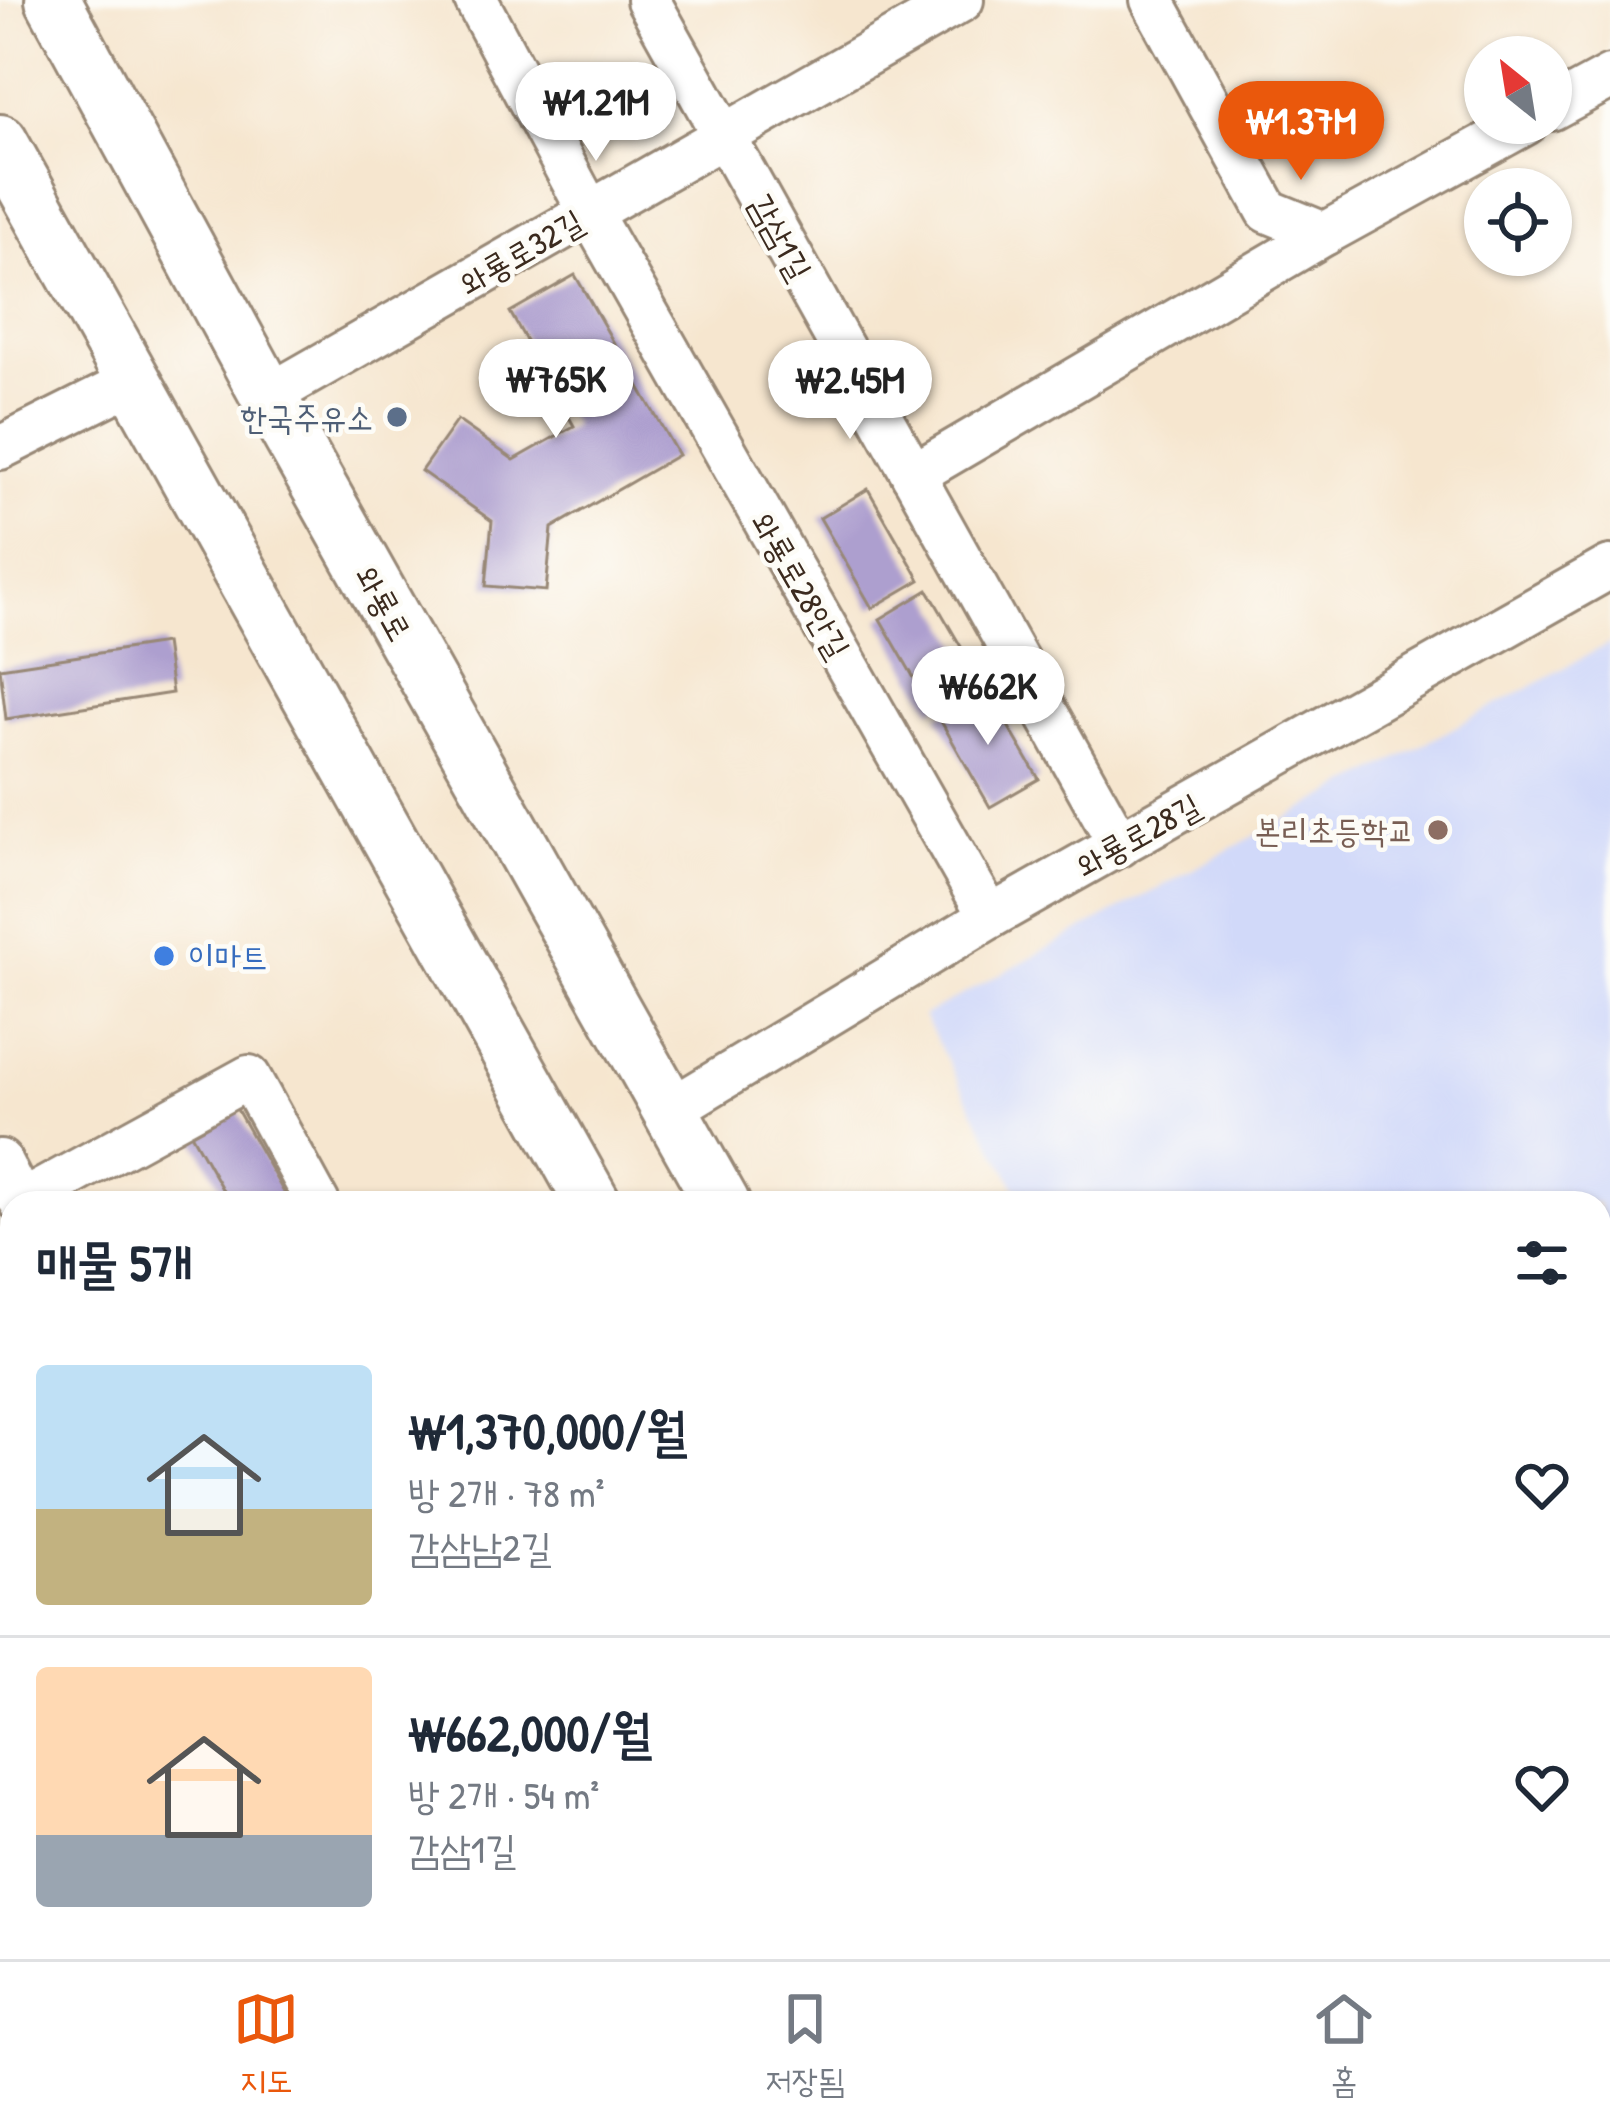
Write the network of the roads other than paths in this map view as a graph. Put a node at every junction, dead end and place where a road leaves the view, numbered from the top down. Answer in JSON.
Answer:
{"nodes":[{"id":1,"x":53,"y":0,"type":"edge"},
{"id":2,"x":476,"y":0,"type":"edge"},
{"id":3,"x":648,"y":0,"type":"edge"},
{"id":4,"x":962,"y":0,"type":"edge"},
{"id":5,"x":1152,"y":0,"type":"edge"},
{"id":6,"x":1610,"y":76,"type":"edge"},
{"id":7,"x":1572,"y":97,"type":"edge"},
{"id":8,"x":724,"y":135,"type":"junction"},
{"id":9,"x":0,"y":142,"type":"edge"},
{"id":10,"x":1488,"y":144,"type":"edge"},
{"id":11,"x":590,"y":213,"type":"junction"},
{"id":12,"x":1324,"y":234,"type":"junction"},
{"id":13,"x":133,"y":382,"type":"junction"},
{"id":14,"x":268,"y":397,"type":"junction"},
{"id":15,"x":0,"y":448,"type":"edge"},
{"id":16,"x":913,"y":475,"type":"junction"},
{"id":17,"x":1610,"y":568,"type":"edge"},
{"id":18,"x":1120,"y":845,"type":"junction"},
{"id":19,"x":990,"y":917,"type":"junction"},
{"id":20,"x":670,"y":1110,"type":"junction"},
{"id":21,"x":0,"y":1161,"type":"edge"},
{"id":22,"x":15,"y":1191,"type":"edge"},
{"id":23,"x":41,"y":1191,"type":"edge"},
{"id":24,"x":311,"y":1191,"type":"edge"},
{"id":25,"x":586,"y":1191,"type":"edge"},
{"id":26,"x":715,"y":1191,"type":"edge"}],
"edges":[{"from":1,"to":14,"type":"main road","name":"와룡로"},
{"from":2,"to":11,"type":"street","name":"와룡로28안길"},
{"from":3,"to":8,"type":"street","name":"감삼1길"},
{"from":4,"to":8,"type":"street","name":"와룡로32길"},
{"from":5,"to":12,"type":"street"},
{"from":6,"to":7,"type":"street"},
{"from":8,"to":11,"type":"street","name":"와룡로32길"},
{"from":8,"to":16,"type":"street","name":"감삼1길"},
{"from":9,"to":13,"type":"main road"},
{"from":10,"to":12,"type":"street"},
{"from":11,"to":14,"type":"street","name":"와룡로32길"},
{"from":11,"to":19,"type":"street","name":"와룡로28안길"},
{"from":12,"to":16,"type":"street"},
{"from":13,"to":15,"type":"street"},
{"from":13,"to":25,"type":"main road"},
{"from":14,"to":20,"type":"main road","name":"와룡로"},
{"from":16,"to":18,"type":"street","name":"감삼1길"},
{"from":17,"to":18,"type":"street","name":"와룡로28길"},
{"from":18,"to":19,"type":"street","name":"와룡로28길"},
{"from":19,"to":20,"type":"street","name":"와룡로28길"},
{"from":20,"to":26,"type":"main road","name":"와룡로"},
{"from":21,"to":22,"type":"street"},
{"from":23,"to":24,"type":"street"}]}
